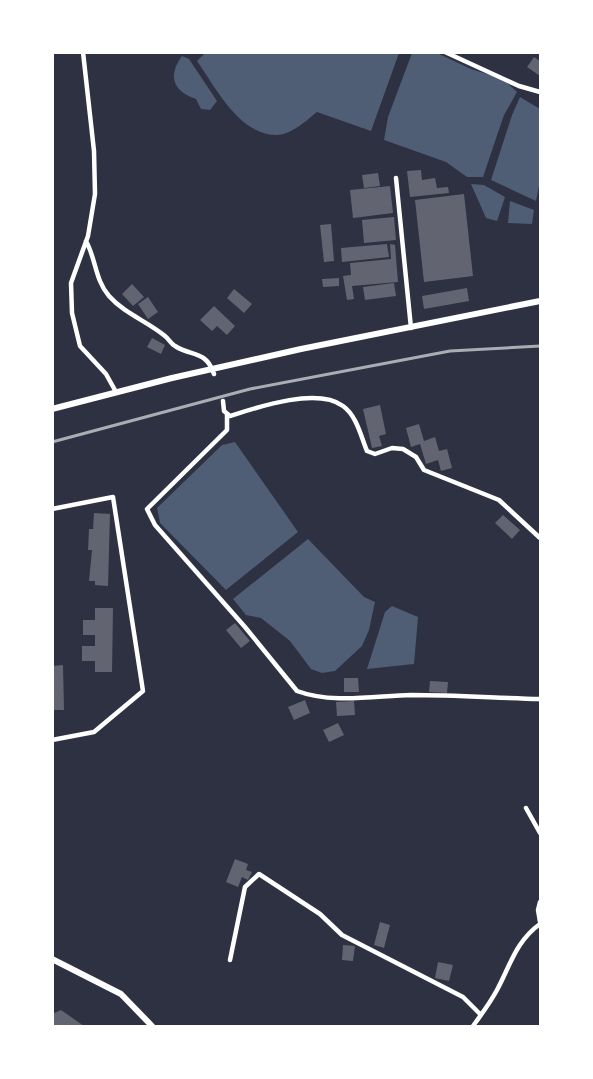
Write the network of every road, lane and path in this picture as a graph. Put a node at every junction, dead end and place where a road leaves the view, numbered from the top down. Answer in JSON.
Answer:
{"nodes":[{"id":1,"x":83,"y":52,"type":"edge"},
{"id":2,"x":445,"y":52,"type":"edge"},
{"id":3,"x":540,"y":92,"type":"edge"},
{"id":4,"x":396,"y":178,"type":"dead end"},
{"id":5,"x":86,"y":241,"type":"junction"},
{"id":6,"x":540,"y":301,"type":"edge"},
{"id":7,"x":411,"y":328,"type":"junction"},
{"id":8,"x":213,"y":371,"type":"junction"},
{"id":9,"x":116,"y":392,"type":"junction"},
{"id":10,"x":222,"y":401,"type":"dead end"},
{"id":11,"x":52,"y":409,"type":"edge"},
{"id":12,"x":227,"y":414,"type":"junction"},
{"id":13,"x":52,"y":508,"type":"edge"},
{"id":14,"x":540,"y":538,"type":"edge"},
{"id":15,"x":540,"y":699,"type":"edge"},
{"id":16,"x":52,"y":740,"type":"edge"},
{"id":17,"x":526,"y":808,"type":"dead end"},
{"id":18,"x":540,"y":833,"type":"edge"},
{"id":19,"x":540,"y":902,"type":"edge"},
{"id":20,"x":540,"y":923,"type":"edge"},
{"id":21,"x":52,"y":959,"type":"edge"},
{"id":22,"x":230,"y":960,"type":"dead end"},
{"id":23,"x":481,"y":1015,"type":"junction"},
{"id":24,"x":152,"y":1026,"type":"edge"},
{"id":25,"x":473,"y":1026,"type":"edge"}],
"edges":[{"from":1,"to":5,"type":"street"},
{"from":2,"to":3,"type":"street"},
{"from":4,"to":7,"type":"street"},
{"from":5,"to":8,"type":"street"},
{"from":5,"to":9,"type":"street"},
{"from":6,"to":7,"type":"street"},
{"from":7,"to":8,"type":"street"},
{"from":8,"to":9,"type":"street"},
{"from":9,"to":11,"type":"street"},
{"from":10,"to":12,"type":"street"},
{"from":12,"to":14,"type":"street"},
{"from":12,"to":15,"type":"street"},
{"from":13,"to":16,"type":"street"},
{"from":17,"to":18,"type":"street"},
{"from":19,"to":20,"type":"street"},
{"from":20,"to":23,"type":"street"},
{"from":21,"to":24,"type":"street"},
{"from":22,"to":23,"type":"street"},
{"from":23,"to":25,"type":"street"}]}
